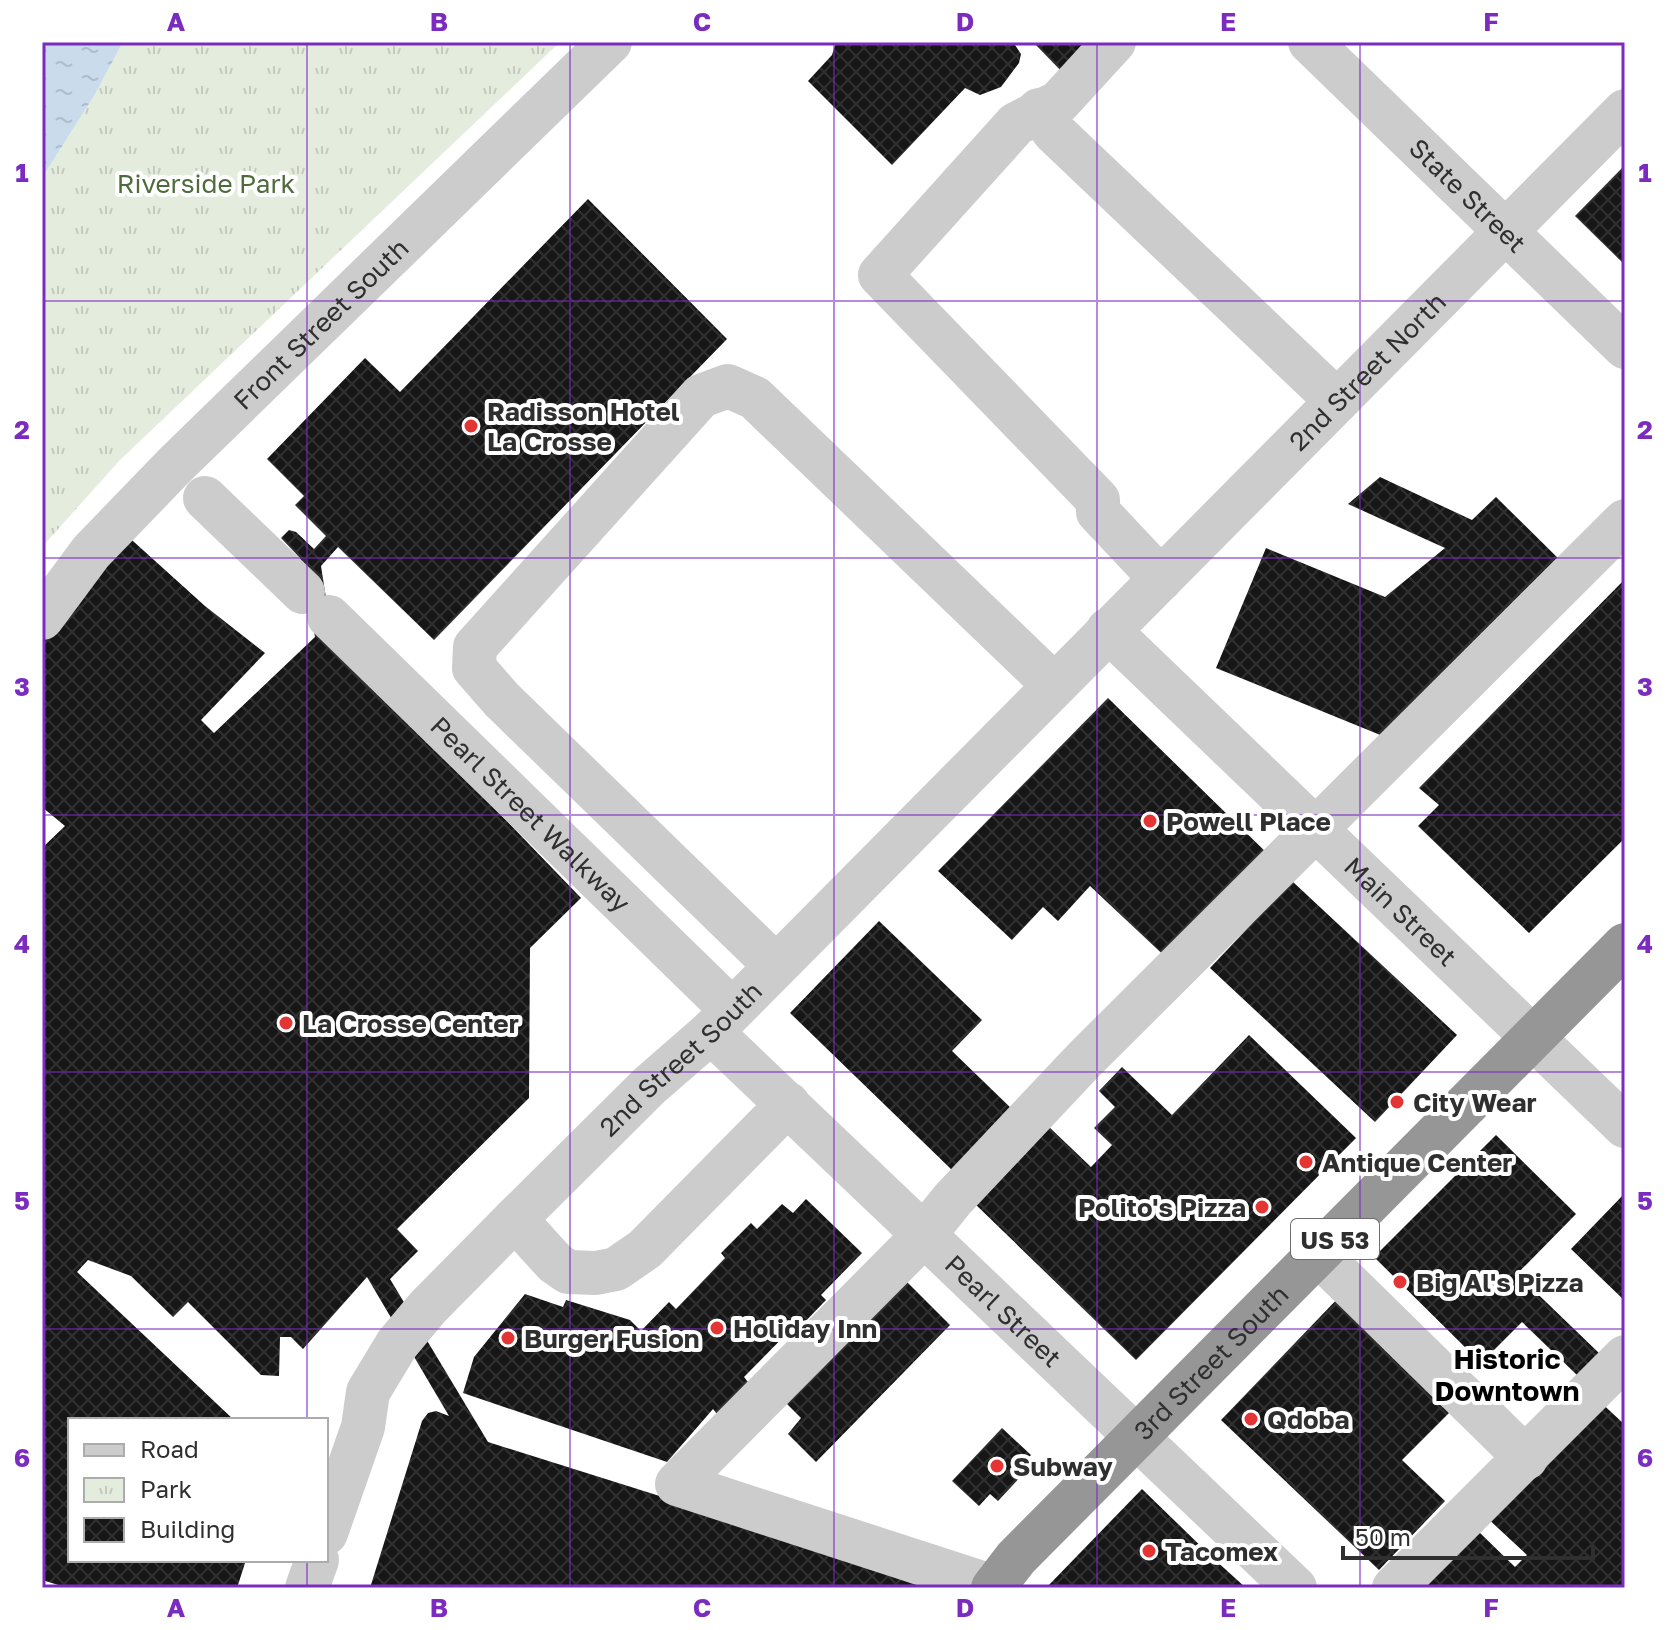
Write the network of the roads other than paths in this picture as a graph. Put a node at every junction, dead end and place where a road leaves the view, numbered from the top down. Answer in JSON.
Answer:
{"nodes":[{"id":1,"x":610,"y":42,"type":"edge"},
{"id":2,"x":1114,"y":42,"type":"edge"},
{"id":3,"x":1310,"y":42,"type":"edge"},
{"id":4,"x":1039,"y":110,"type":"junction"},
{"id":5,"x":1625,"y":111,"type":"edge"},
{"id":6,"x":1505,"y":232,"type":"junction"},
{"id":7,"x":1625,"y":347,"type":"edge"},
{"id":8,"x":1337,"y":401,"type":"junction"},
{"id":9,"x":205,"y":498,"type":"dead end"},
{"id":10,"x":1625,"y":521,"type":"edge"},
{"id":11,"x":1161,"y":579,"type":"junction"},
{"id":12,"x":42,"y":618,"type":"edge"},
{"id":13,"x":1108,"y":630,"type":"junction"},
{"id":14,"x":1053,"y":684,"type":"junction"},
{"id":15,"x":1315,"y":827,"type":"junction"},
{"id":16,"x":1625,"y":945,"type":"edge"},
{"id":17,"x":776,"y":966,"type":"junction"},
{"id":18,"x":722,"y":1021,"type":"junction"},
{"id":19,"x":1533,"y":1039,"type":"junction"},
{"id":20,"x":788,"y":1104,"type":"junction"},
{"id":21,"x":1625,"y":1126,"type":"edge"},
{"id":22,"x":515,"y":1219,"type":"junction"},
{"id":23,"x":924,"y":1235,"type":"junction"},
{"id":24,"x":1319,"y":1255,"type":"junction"},
{"id":25,"x":1625,"y":1357,"type":"edge"},
{"id":26,"x":1136,"y":1439,"type":"junction"},
{"id":27,"x":1526,"y":1458,"type":"junction"},
{"id":28,"x":328,"y":1527,"type":"edge"},
{"id":29,"x":316,"y":1562,"type":"edge"},
{"id":30,"x":307,"y":1588,"type":"edge"},
{"id":31,"x":994,"y":1588,"type":"edge"},
{"id":32,"x":1295,"y":1588,"type":"edge"},
{"id":33,"x":1394,"y":1588,"type":"edge"}],
"edges":[{"from":1,"to":12,"type":"street","name":"Front Street South"},
{"from":2,"to":4,"type":"street"},
{"from":3,"to":6,"type":"street","name":"State Street"},
{"from":4,"to":8,"type":"street"},
{"from":4,"to":11,"type":"street"},
{"from":5,"to":6,"type":"street","name":"2nd Street North"},
{"from":6,"to":7,"type":"street","name":"State Street"},
{"from":6,"to":8,"type":"street","name":"2nd Street North"},
{"from":8,"to":11,"type":"street","name":"2nd Street North"},
{"from":9,"to":18,"type":"street","name":"Pearl Street Walkway"},
{"from":10,"to":15,"type":"street"},
{"from":11,"to":13,"type":"street","name":"2nd Street North"},
{"from":13,"to":14,"type":"street","name":"2nd Street South"},
{"from":13,"to":15,"type":"street","name":"Main Street"},
{"from":14,"to":17,"type":"street","name":"2nd Street South"},
{"from":14,"to":17,"type":"street"},
{"from":15,"to":19,"type":"street","name":"Main Street"},
{"from":15,"to":23,"type":"street"},
{"from":16,"to":19,"type":"highway","number":"US 53"},
{"from":17,"to":18,"type":"street","name":"2nd Street South"},
{"from":18,"to":20,"type":"street","name":"Pearl Street"},
{"from":18,"to":22,"type":"street","name":"2nd Street South"},
{"from":19,"to":21,"type":"street","name":"Main Street"},
{"from":19,"to":24,"type":"highway","name":"3rd Street South","number":"US 53"},
{"from":20,"to":22,"type":"street"},
{"from":20,"to":23,"type":"street","name":"Pearl Street"},
{"from":22,"to":28,"type":"street","name":"2nd Street South"},
{"from":23,"to":26,"type":"street","name":"Pearl Street"},
{"from":23,"to":31,"type":"street"},
{"from":24,"to":26,"type":"highway","name":"3rd Street South","number":"US 53"},
{"from":24,"to":27,"type":"street"},
{"from":25,"to":27,"type":"street"},
{"from":26,"to":31,"type":"highway","name":"3rd Street South","number":"US 53"},
{"from":26,"to":32,"type":"street","name":"Pearl Street"},
{"from":27,"to":33,"type":"street"},
{"from":29,"to":30,"type":"street"}]}
